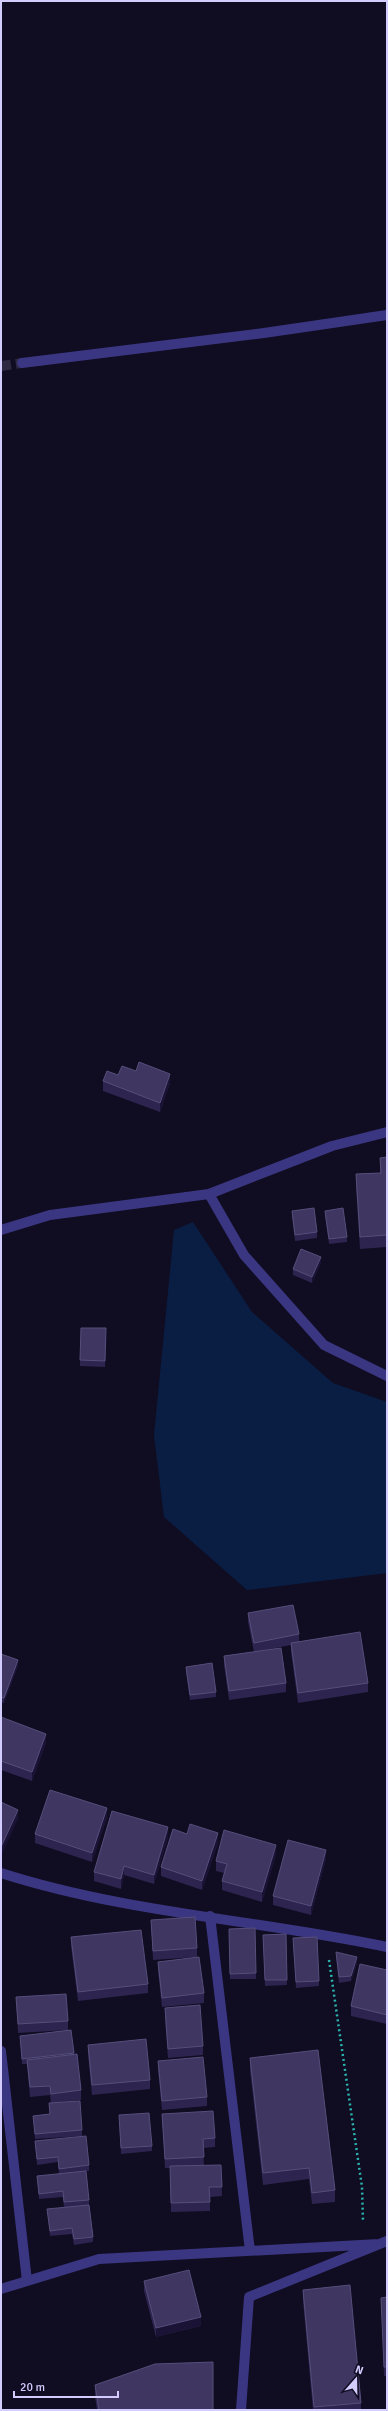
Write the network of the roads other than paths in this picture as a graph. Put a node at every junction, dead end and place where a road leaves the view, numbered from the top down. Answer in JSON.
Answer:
{"nodes":[{"id":1,"x":387,"y":315,"type":"edge"},
{"id":2,"x":22,"y":363,"type":"tunnel mouth"},
{"id":3,"x":387,"y":1132,"type":"edge"},
{"id":4,"x":209,"y":1194,"type":"junction"},
{"id":5,"x":1,"y":1230,"type":"edge"},
{"id":6,"x":387,"y":1376,"type":"edge"},
{"id":7,"x":1,"y":1873,"type":"edge"},
{"id":8,"x":210,"y":1916,"type":"junction"},
{"id":9,"x":387,"y":1948,"type":"edge"},
{"id":10,"x":1,"y":2051,"type":"edge"},
{"id":11,"x":383,"y":2243,"type":"edge"},
{"id":12,"x":250,"y":2251,"type":"junction"},
{"id":13,"x":27,"y":2281,"type":"junction"},
{"id":14,"x":1,"y":2289,"type":"edge"},
{"id":15,"x":241,"y":2410,"type":"edge"}],
"edges":[{"from":1,"to":2,"type":"street"},
{"from":3,"to":4,"type":"street"},
{"from":4,"to":5,"type":"street"},
{"from":4,"to":6,"type":"street"},
{"from":7,"to":8,"type":"street"},
{"from":8,"to":9,"type":"street"},
{"from":8,"to":12,"type":"street"},
{"from":10,"to":13,"type":"street"},
{"from":11,"to":12,"type":"street"},
{"from":11,"to":15,"type":"street"},
{"from":12,"to":13,"type":"street"},
{"from":13,"to":14,"type":"street"}]}
